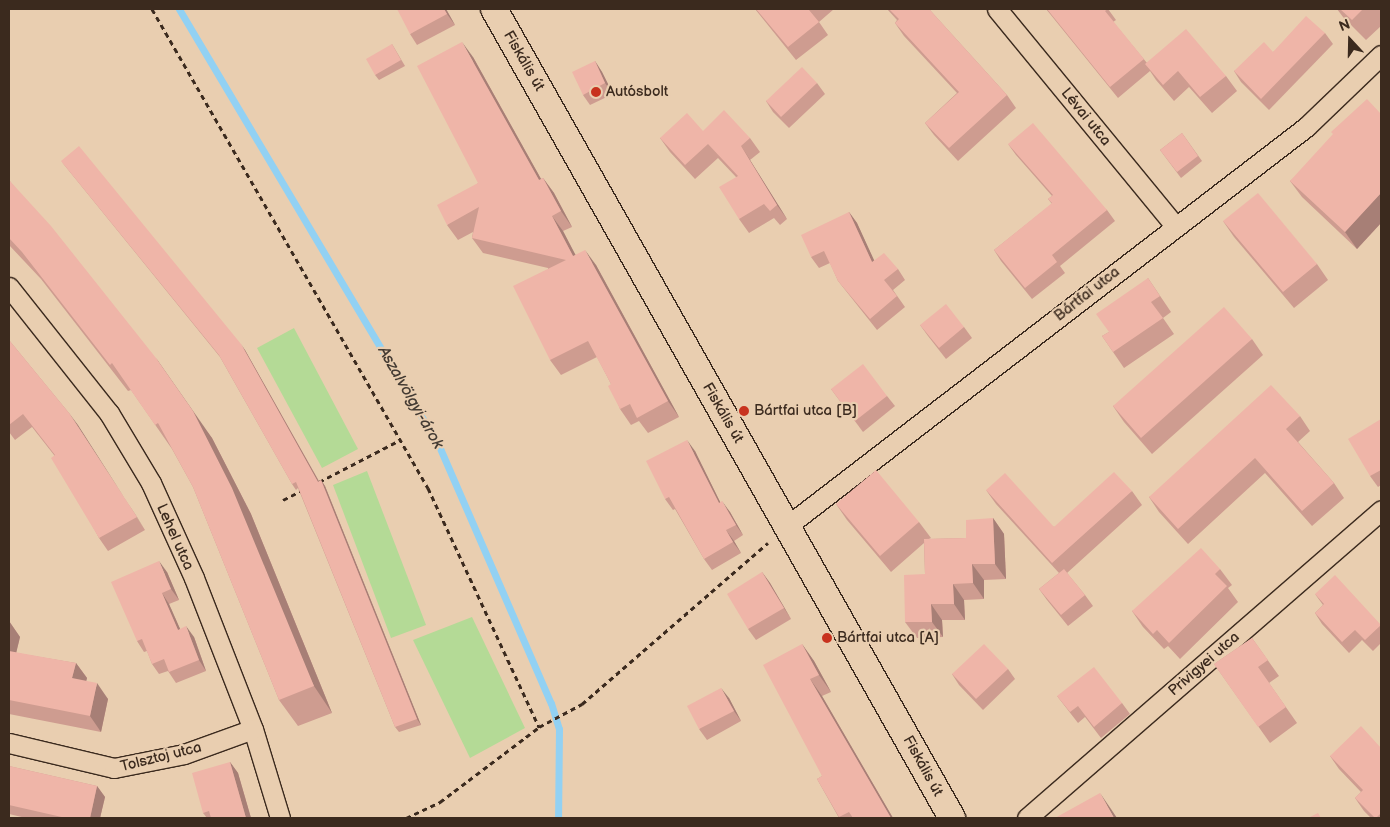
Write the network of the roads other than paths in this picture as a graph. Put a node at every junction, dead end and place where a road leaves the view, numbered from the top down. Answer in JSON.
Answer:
{"nodes":[{"id":1,"x":494,"y":9,"type":"edge"},
{"id":2,"x":997,"y":9,"type":"edge"},
{"id":3,"x":1381,"y":55,"type":"edge"},
{"id":4,"x":1175,"y":226,"type":"junction"},
{"id":5,"x":9,"y":288,"type":"edge"},
{"id":6,"x":1381,"y":510,"type":"edge"},
{"id":7,"x":787,"y":526,"type":"junction"},
{"id":8,"x":253,"y":729,"type":"junction"},
{"id":9,"x":9,"y":743,"type":"edge"},
{"id":10,"x":280,"y":818,"type":"edge"},
{"id":11,"x":952,"y":818,"type":"edge"},
{"id":12,"x":1026,"y":818,"type":"edge"}],
"edges":[{"from":1,"to":7,"type":"street","name":"Fiskális út"},
{"from":2,"to":4,"type":"street","name":"Lévai utca"},
{"from":3,"to":4,"type":"street","name":"Bártfai utca"},
{"from":4,"to":7,"type":"street","name":"Bártfai utca"},
{"from":5,"to":8,"type":"street","name":"Lehel utca"},
{"from":6,"to":12,"type":"street","name":"Privigyei utca"},
{"from":7,"to":11,"type":"street","name":"Fiskális út"},
{"from":8,"to":9,"type":"street","name":"Tolsztoj utca"},
{"from":8,"to":10,"type":"street","name":"Lehel utca"}]}
